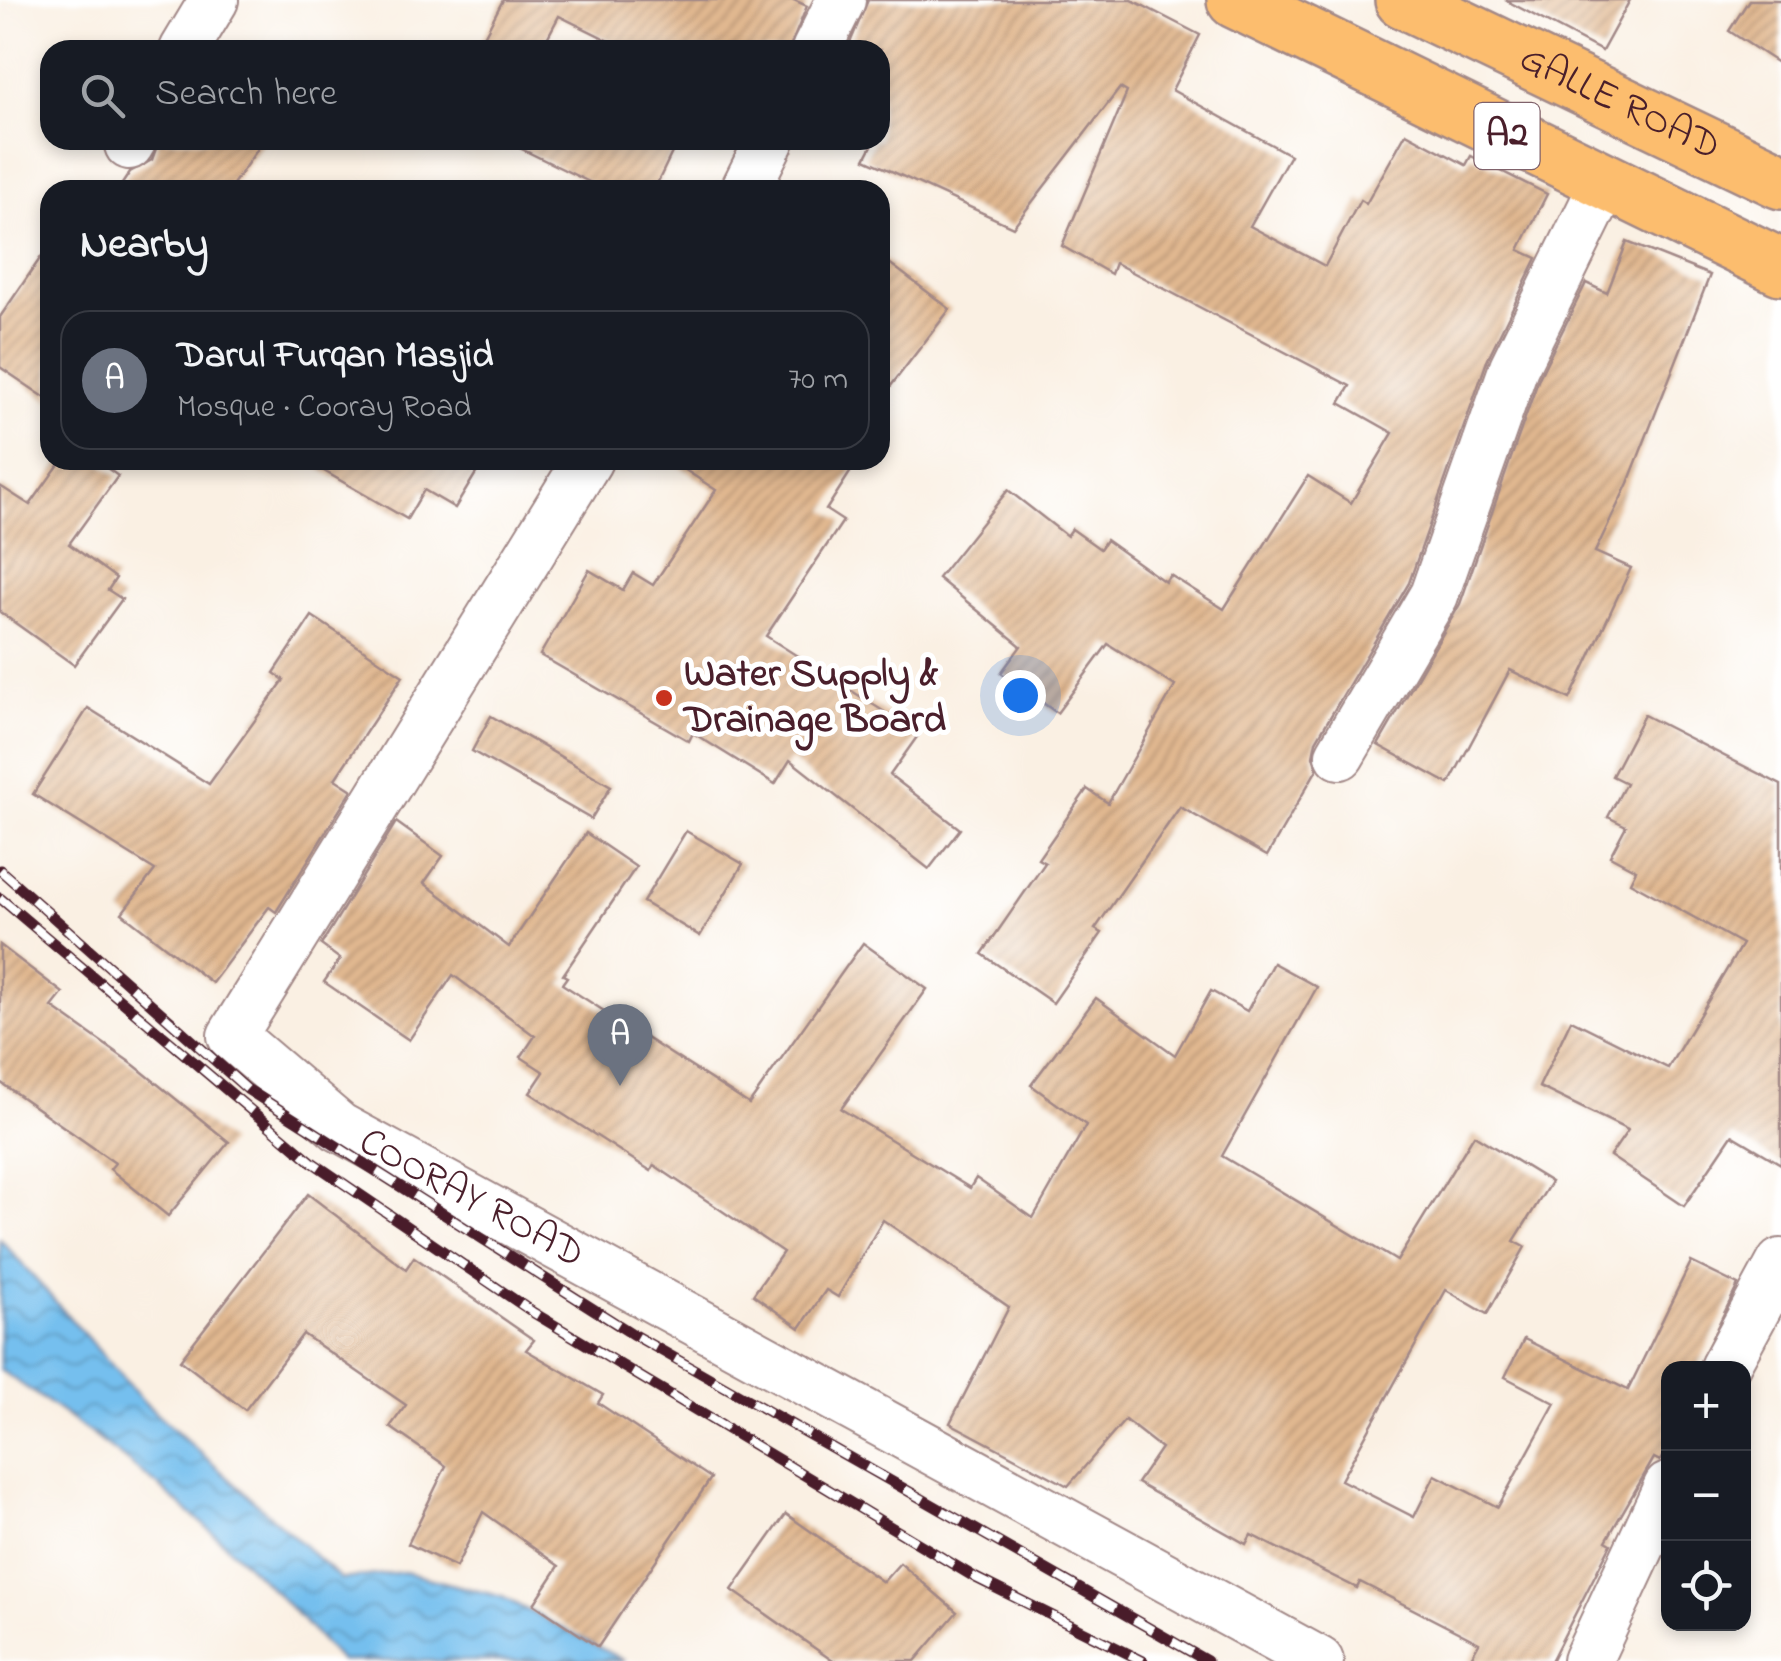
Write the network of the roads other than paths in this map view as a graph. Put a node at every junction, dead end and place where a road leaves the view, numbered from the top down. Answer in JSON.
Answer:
{"nodes":[{"id":1,"x":214,"y":0,"type":"edge"},
{"id":2,"x":841,"y":0,"type":"edge"},
{"id":3,"x":1235,"y":0,"type":"edge"},
{"id":4,"x":1403,"y":0,"type":"edge"},
{"id":5,"x":190,"y":40,"type":"edge"},
{"id":6,"x":821,"y":40,"type":"edge"},
{"id":7,"x":765,"y":150,"type":"edge"},
{"id":8,"x":750,"y":180,"type":"edge"},
{"id":9,"x":1781,"y":181,"type":"edge"},
{"id":10,"x":1604,"y":184,"type":"junction"},
{"id":11,"x":1781,"y":267,"type":"edge"},
{"id":12,"x":582,"y":470,"type":"edge"},
{"id":13,"x":1340,"y":755,"type":"dead end"},
{"id":14,"x":1781,"y":1262,"type":"edge"},
{"id":15,"x":1728,"y":1361,"type":"edge"},
{"id":16,"x":1661,"y":1502,"type":"edge"},
{"id":17,"x":1319,"y":1661,"type":"edge"},
{"id":18,"x":1587,"y":1661,"type":"edge"}],
"edges":[{"from":1,"to":5,"type":"street"},
{"from":2,"to":6,"type":"street"},
{"from":3,"to":10,"type":"highway","name":"GALLE ROAD","number":"A2"},
{"from":4,"to":9,"type":"highway","name":"GALLE ROAD","number":"A2"},
{"from":7,"to":8,"type":"street"},
{"from":10,"to":11,"type":"highway","name":"GALLE ROAD","number":"A2"},
{"from":10,"to":13,"type":"street"},
{"from":12,"to":17,"type":"street","name":"COORAY ROAD"},
{"from":14,"to":15,"type":"street"},
{"from":16,"to":18,"type":"street"}]}
